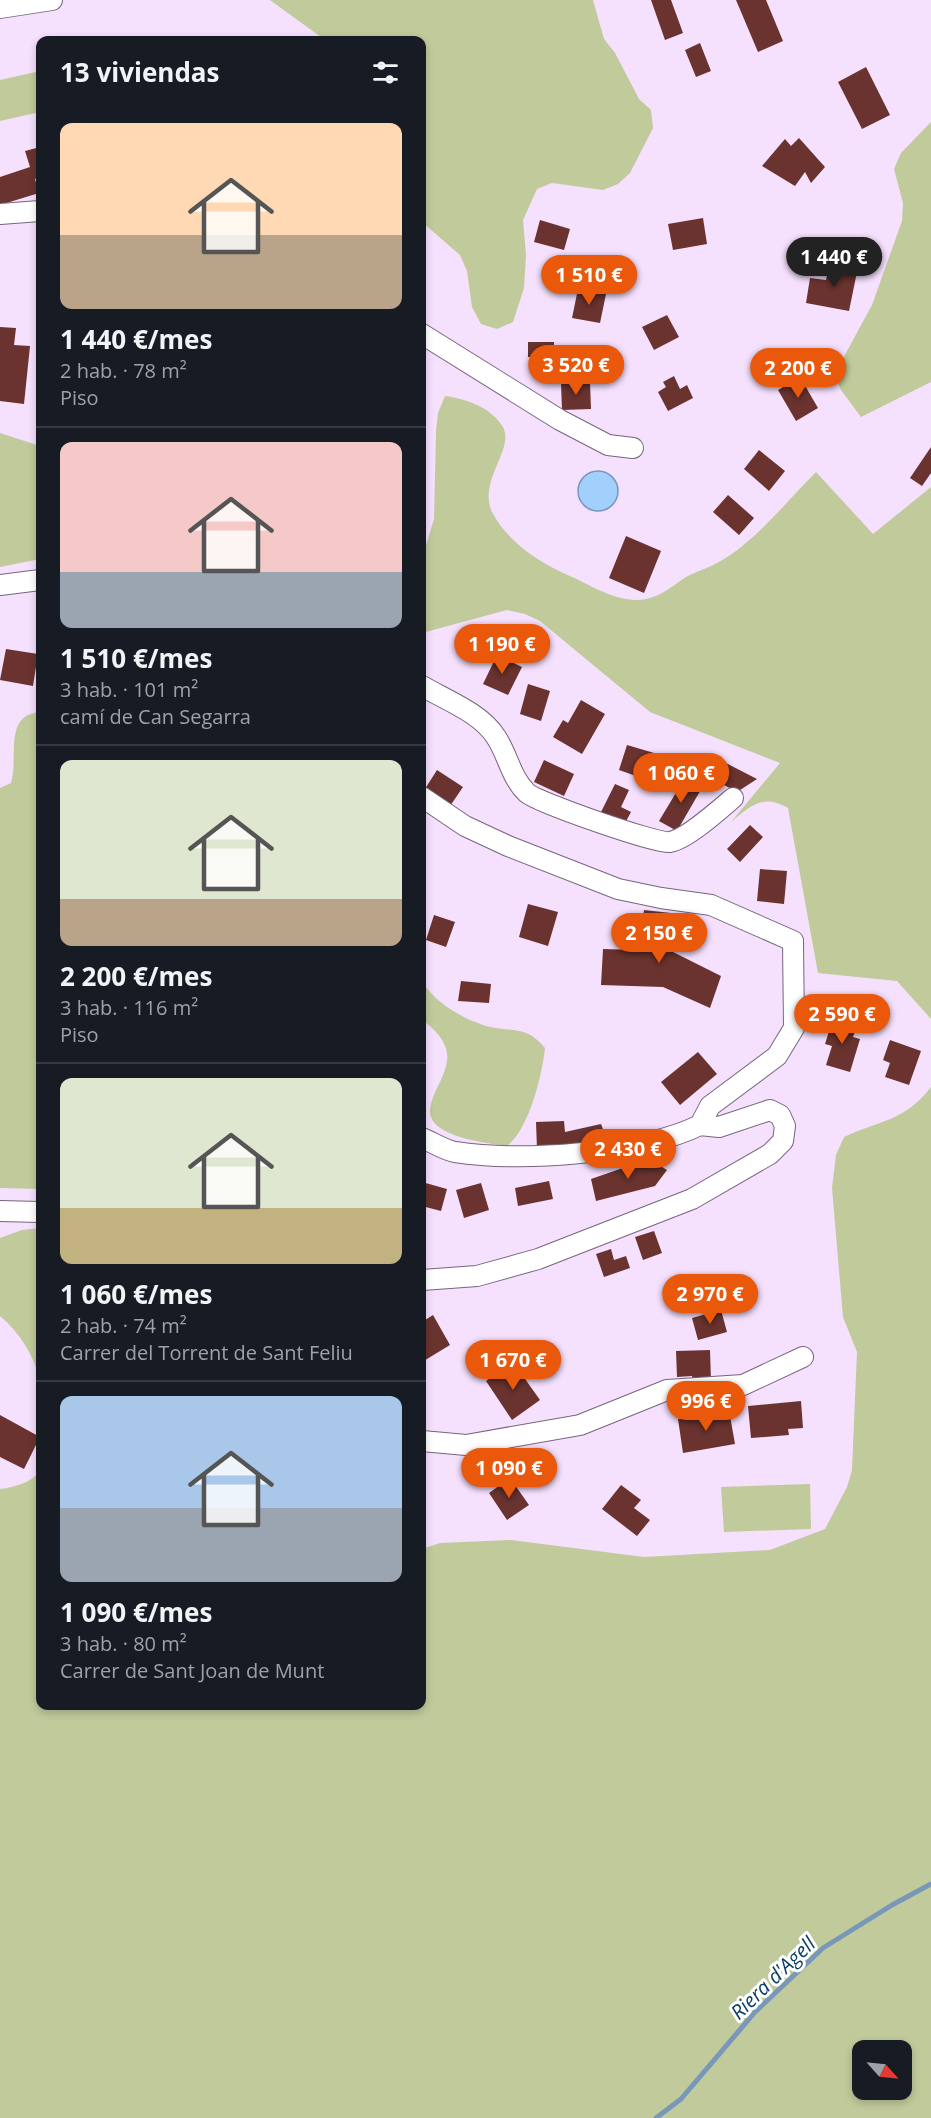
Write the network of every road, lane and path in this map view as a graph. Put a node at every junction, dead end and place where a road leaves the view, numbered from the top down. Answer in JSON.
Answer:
{"nodes":[{"id":1,"x":52,"y":0,"type":"edge"},
{"id":2,"x":0,"y":8,"type":"edge"},
{"id":3,"x":36,"y":211,"type":"edge"},
{"id":4,"x":0,"y":214,"type":"edge"},
{"id":5,"x":426,"y":336,"type":"edge"},
{"id":6,"x":633,"y":448,"type":"dead end"},
{"id":7,"x":36,"y":580,"type":"edge"},
{"id":8,"x":0,"y":585,"type":"edge"},
{"id":9,"x":426,"y":688,"type":"edge"},
{"id":10,"x":734,"y":798,"type":"dead end"},
{"id":11,"x":426,"y":800,"type":"edge"},
{"id":12,"x":700,"y":1125,"type":"junction"},
{"id":13,"x":426,"y":1140,"type":"edge"},
{"id":14,"x":0,"y":1211,"type":"edge"},
{"id":15,"x":36,"y":1212,"type":"edge"},
{"id":16,"x":426,"y":1280,"type":"edge"},
{"id":17,"x":803,"y":1357,"type":"dead end"},
{"id":18,"x":426,"y":1441,"type":"edge"}],
"edges":[{"from":1,"to":2,"type":"street"},
{"from":3,"to":4,"type":"street"},
{"from":5,"to":6,"type":"street"},
{"from":7,"to":8,"type":"street"},
{"from":9,"to":10,"type":"street"},
{"from":11,"to":12,"type":"street"},
{"from":12,"to":13,"type":"street"},
{"from":12,"to":16,"type":"street"},
{"from":14,"to":15,"type":"street"},
{"from":17,"to":18,"type":"street"}]}
